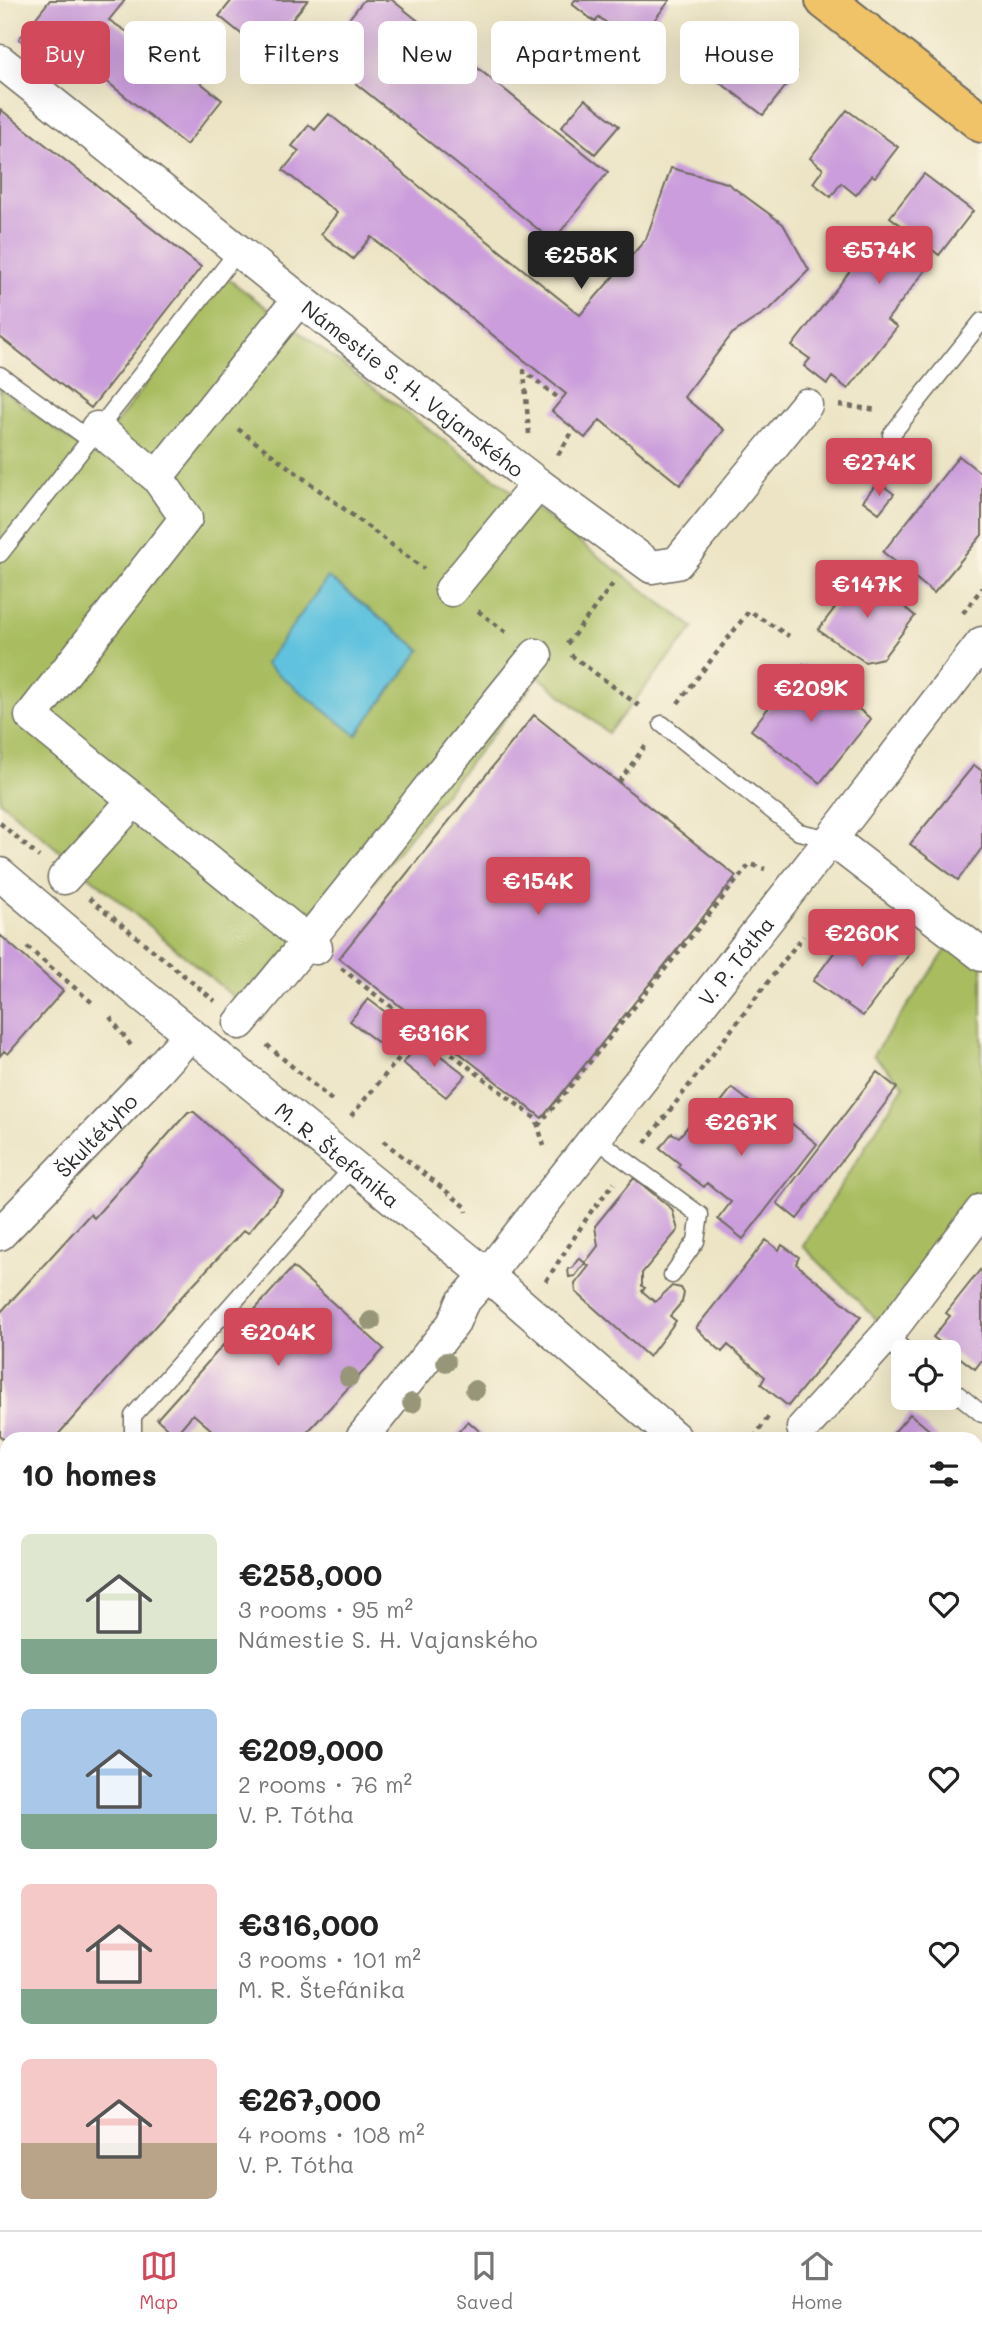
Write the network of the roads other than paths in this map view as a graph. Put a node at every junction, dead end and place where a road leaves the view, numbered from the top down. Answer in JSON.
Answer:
{"nodes":[{"id":1,"x":825,"y":0,"type":"edge"},
{"id":2,"x":0,"y":61,"type":"edge"},
{"id":3,"x":982,"y":124,"type":"edge"},
{"id":4,"x":238,"y":251,"type":"junction"},
{"id":5,"x":299,"y":299,"type":"junction"},
{"id":6,"x":982,"y":321,"type":"edge"},
{"id":7,"x":0,"y":375,"type":"edge"},
{"id":8,"x":806,"y":405,"type":"road end"},
{"id":9,"x":93,"y":434,"type":"junction"},
{"id":10,"x":891,"y":435,"type":"dead end"},
{"id":11,"x":157,"y":477,"type":"junction"},
{"id":12,"x":538,"y":484,"type":"junction"},
{"id":13,"x":0,"y":554,"type":"edge"},
{"id":14,"x":451,"y":590,"type":"road end"},
{"id":15,"x":982,"y":643,"type":"edge"},
{"id":16,"x":536,"y":655,"type":"road end"},
{"id":17,"x":662,"y":723,"type":"road end"},
{"id":18,"x":134,"y":800,"type":"junction"},
{"id":19,"x":831,"y":839,"type":"junction"},
{"id":20,"x":0,"y":874,"type":"edge"},
{"id":21,"x":65,"y":878,"type":"dead end"},
{"id":22,"x":312,"y":945,"type":"junction"},
{"id":23,"x":982,"y":955,"type":"edge"},
{"id":24,"x":240,"y":1023,"type":"dead end"},
{"id":25,"x":190,"y":1034,"type":"junction"},
{"id":26,"x":595,"y":1138,"type":"junction"},
{"id":27,"x":354,"y":1166,"type":"junction"},
{"id":28,"x":982,"y":1210,"type":"edge"},
{"id":29,"x":0,"y":1234,"type":"edge"},
{"id":30,"x":487,"y":1275,"type":"junction"},
{"id":31,"x":672,"y":1275,"type":"dead end"},
{"id":32,"x":900,"y":1340,"type":"edge"},
{"id":33,"x":891,"y":1349,"type":"edge"},
{"id":34,"x":961,"y":1397,"type":"edge"},
{"id":35,"x":982,"y":1414,"type":"edge"},
{"id":36,"x":803,"y":1428,"type":"dead end"},
{"id":37,"x":133,"y":1432,"type":"edge"},
{"id":38,"x":367,"y":1432,"type":"edge"},
{"id":39,"x":668,"y":1432,"type":"edge"}],
"edges":[{"from":1,"to":3,"type":"main road"},
{"from":2,"to":4,"type":"street","name":"Námestie S. H. Vajanského"},
{"from":4,"to":5,"type":"street","name":"Námestie S. H. Vajanského"},
{"from":4,"to":9,"type":"lane"},
{"from":5,"to":11,"type":"street"},
{"from":5,"to":12,"type":"street","name":"Námestie S. H. Vajanského"},
{"from":6,"to":10,"type":"lane"},
{"from":7,"to":9,"type":"lane"},
{"from":8,"to":12,"type":"street","name":"Námestie S. H. Vajanského"},
{"from":9,"to":11,"type":"street"},
{"from":9,"to":13,"type":"lane"},
{"from":11,"to":18,"type":"street"},
{"from":12,"to":14,"type":"street"},
{"from":15,"to":19,"type":"street","name":"V. P. Tótha"},
{"from":16,"to":22,"type":"street"},
{"from":17,"to":19,"type":"lane"},
{"from":18,"to":21,"type":"street"},
{"from":18,"to":22,"type":"street"},
{"from":19,"to":23,"type":"street"},
{"from":19,"to":26,"type":"street","name":"V. P. Tótha"},
{"from":20,"to":25,"type":"street","name":"M. R. Štefánika"},
{"from":22,"to":24,"type":"street"},
{"from":25,"to":27,"type":"street","name":"M. R. Štefánika"},
{"from":25,"to":29,"type":"street","name":"Škultétyho"},
{"from":26,"to":30,"type":"street","name":"V. P. Tótha"},
{"from":26,"to":31,"type":"lane"},
{"from":27,"to":30,"type":"street","name":"M. R. Štefánika"},
{"from":27,"to":37,"type":"lane"},
{"from":28,"to":32,"type":"street"},
{"from":30,"to":38,"type":"street","name":"V. P. Tótha"},
{"from":30,"to":39,"type":"street","name":"M. R. Štefánika"},
{"from":33,"to":36,"type":"street"},
{"from":34,"to":35,"type":"lane"}]}
